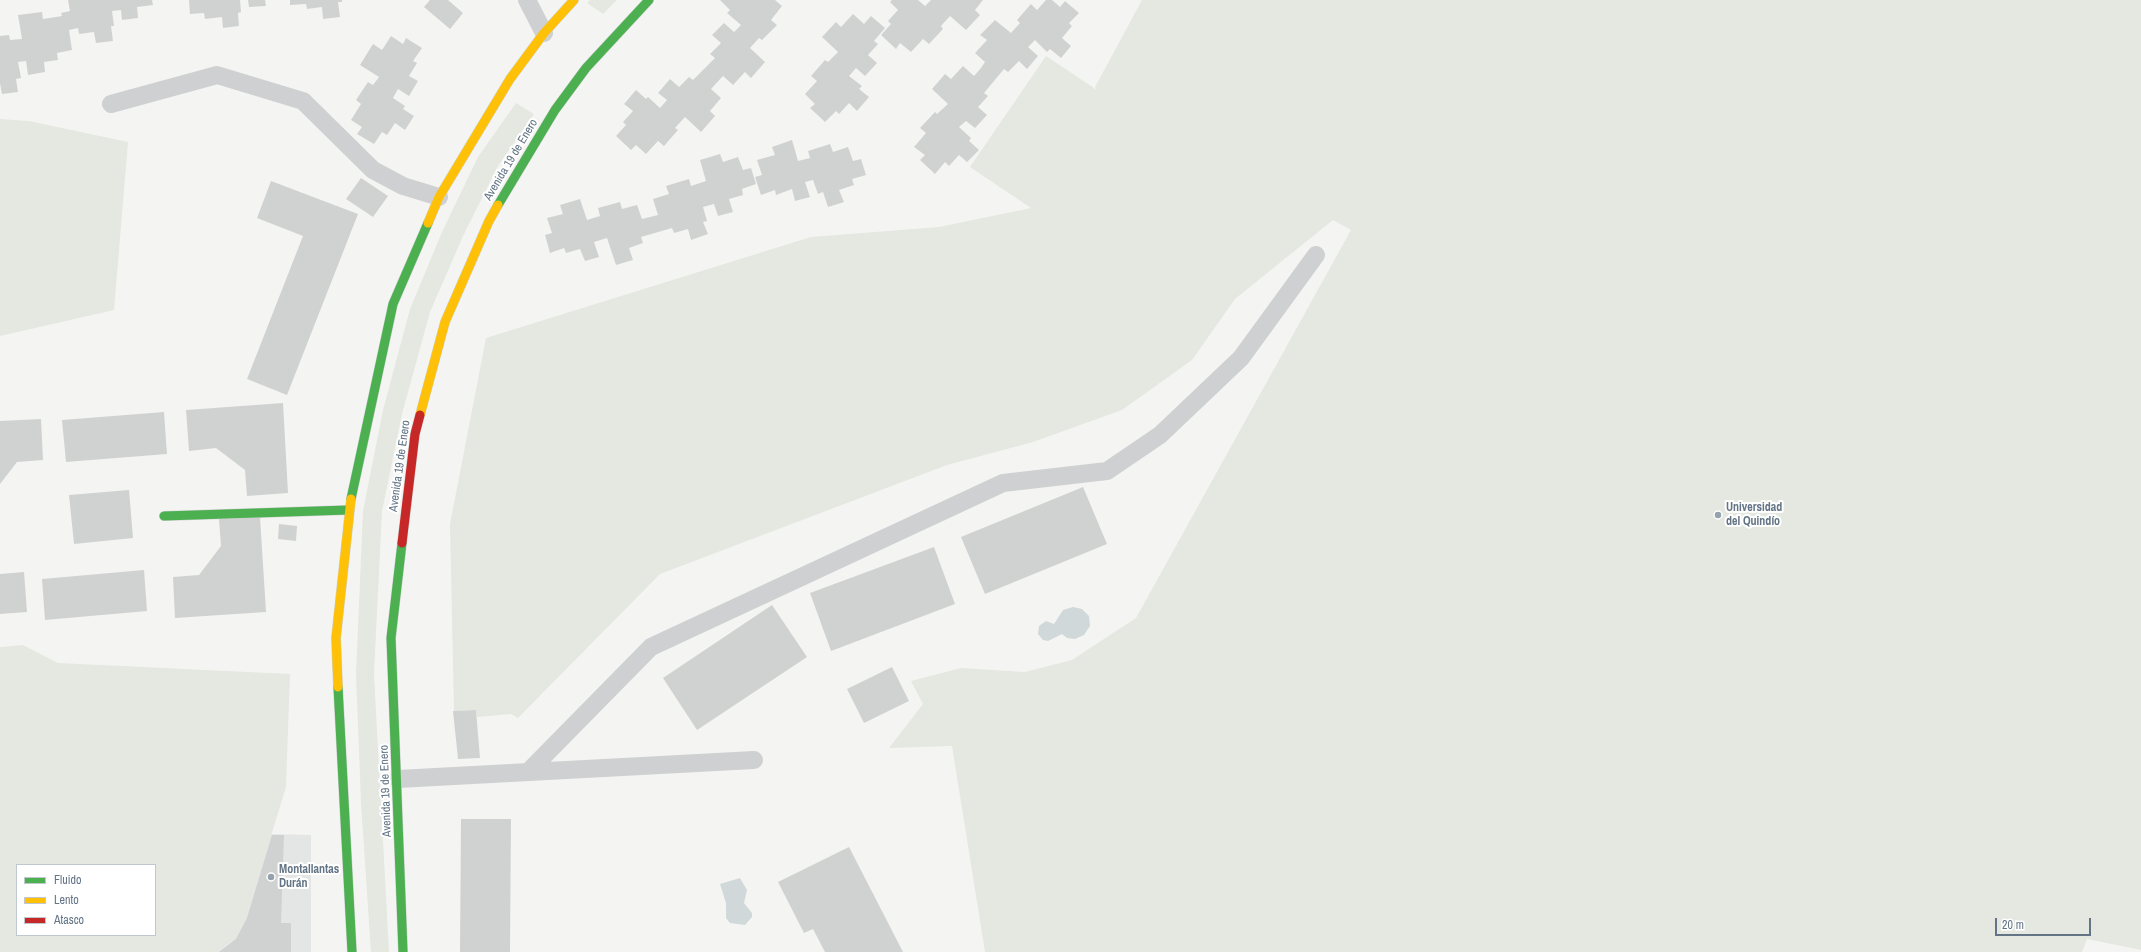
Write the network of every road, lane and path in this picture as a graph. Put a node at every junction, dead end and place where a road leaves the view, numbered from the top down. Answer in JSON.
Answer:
{"nodes":[{"id":1,"x":527,"y":0,"type":"edge"},
{"id":2,"x":574,"y":0,"type":"edge"},
{"id":3,"x":649,"y":0,"type":"edge"},
{"id":4,"x":544,"y":33,"type":"junction"},
{"id":5,"x":111,"y":104,"type":"dead end"},
{"id":6,"x":439,"y":197,"type":"junction"},
{"id":7,"x":1316,"y":255,"type":"dead end"},
{"id":8,"x":348,"y":510,"type":"junction"},
{"id":9,"x":164,"y":516,"type":"dead end"},
{"id":10,"x":754,"y":760,"type":"dead end"},
{"id":11,"x":528,"y":772,"type":"junction"},
{"id":12,"x":398,"y":779,"type":"junction"},
{"id":13,"x":352,"y":952,"type":"edge"},
{"id":14,"x":403,"y":952,"type":"edge"}],
"edges":[{"from":1,"to":4,"type":"lane"},
{"from":2,"to":4,"type":"main road"},
{"from":3,"to":12,"type":"main road","name":"Avenida 19 de Enero"},
{"from":4,"to":6,"type":"main road"},
{"from":5,"to":6,"type":"lane"},
{"from":6,"to":8,"type":"main road"},
{"from":7,"to":11,"type":"lane"},
{"from":8,"to":9,"type":"main road"},
{"from":8,"to":13,"type":"main road"},
{"from":10,"to":11,"type":"lane"},
{"from":11,"to":12,"type":"lane"},
{"from":12,"to":14,"type":"main road","name":"Avenida 19 de Enero"}]}
